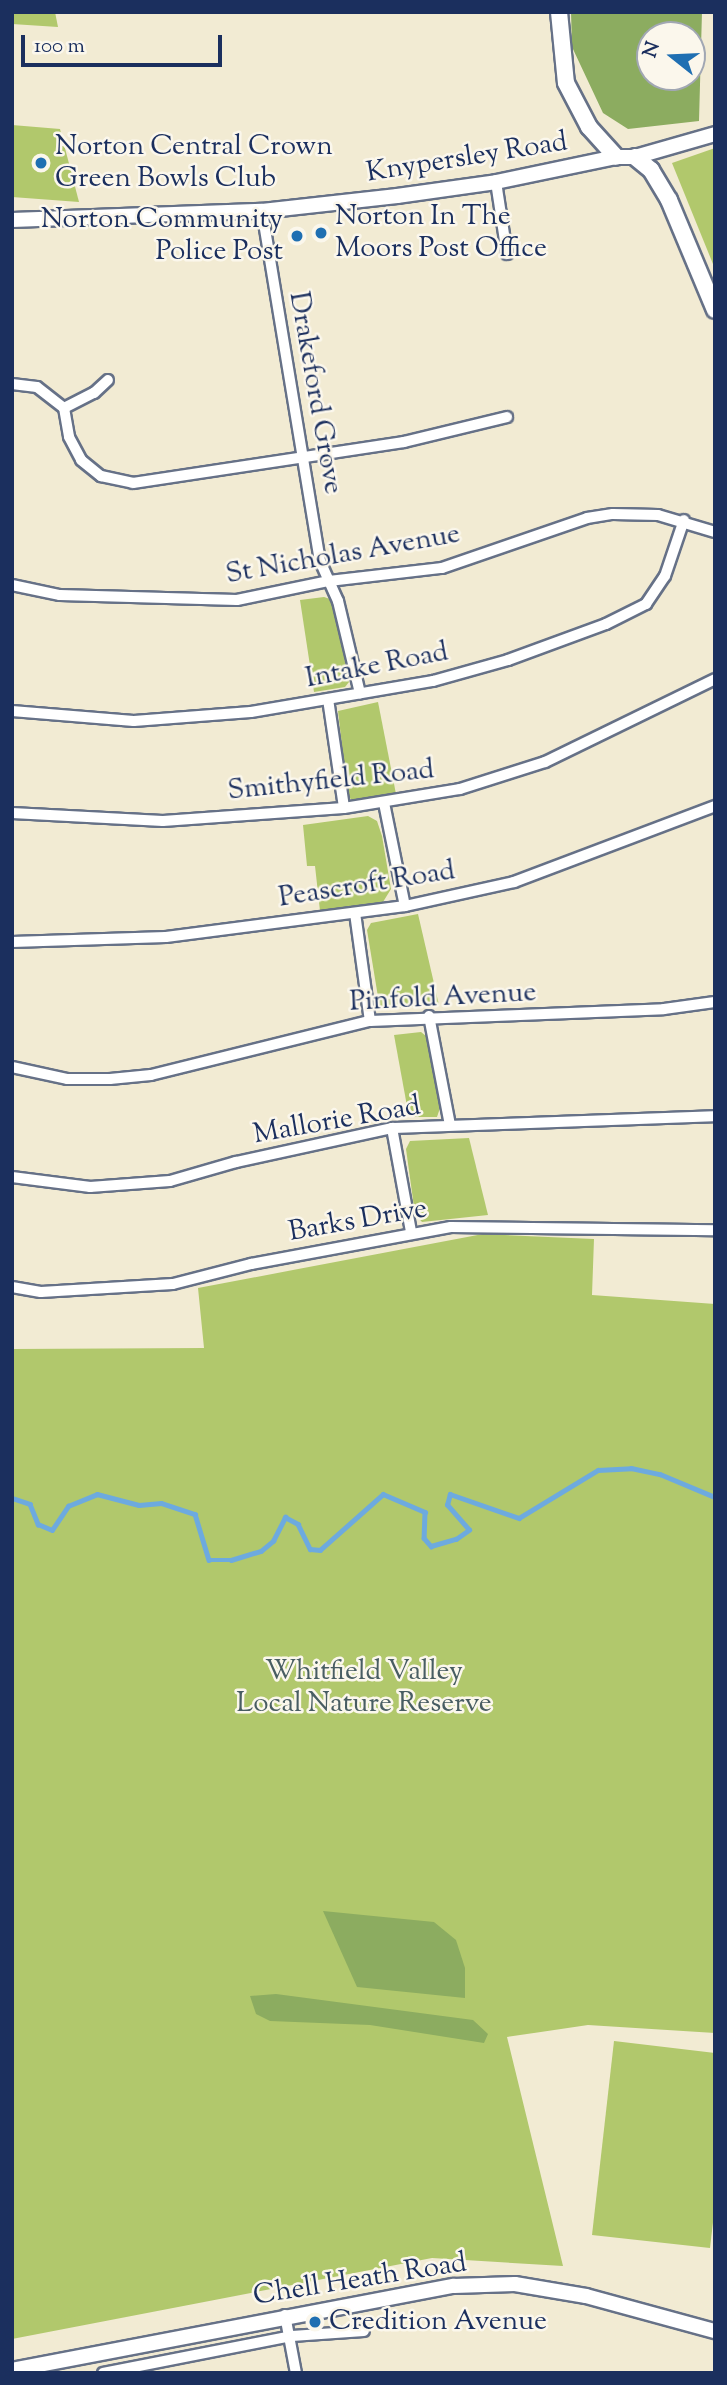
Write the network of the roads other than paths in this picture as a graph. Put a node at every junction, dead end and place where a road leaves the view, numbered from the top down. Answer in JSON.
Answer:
{"nodes":[{"id":1,"x":559,"y":12,"type":"edge"},
{"id":2,"x":715,"y":134,"type":"edge"},
{"id":3,"x":616,"y":157,"type":"junction"},
{"id":4,"x":635,"y":157,"type":"junction"},
{"id":5,"x":496,"y":182,"type":"junction"},
{"id":6,"x":262,"y":211,"type":"junction"},
{"id":7,"x":12,"y":220,"type":"edge"},
{"id":8,"x":507,"y":254,"type":"dead end"},
{"id":9,"x":715,"y":310,"type":"edge"},
{"id":10,"x":108,"y":380,"type":"dead end"},
{"id":11,"x":12,"y":384,"type":"edge"},
{"id":12,"x":64,"y":408,"type":"junction"},
{"id":13,"x":507,"y":417,"type":"dead end"},
{"id":14,"x":303,"y":460,"type":"junction"},
{"id":15,"x":684,"y":520,"type":"junction"},
{"id":16,"x":715,"y":532,"type":"edge"},
{"id":17,"x":329,"y":581,"type":"junction"},
{"id":18,"x":12,"y":585,"type":"edge"},
{"id":19,"x":715,"y":679,"type":"edge"},
{"id":20,"x":360,"y":693,"type":"junction"},
{"id":21,"x":328,"y":699,"type":"junction"},
{"id":22,"x":12,"y":711,"type":"edge"},
{"id":23,"x":384,"y":803,"type":"junction"},
{"id":24,"x":715,"y":806,"type":"edge"},
{"id":25,"x":344,"y":808,"type":"junction"},
{"id":26,"x":12,"y":813,"type":"edge"},
{"id":27,"x":405,"y":906,"type":"junction"},
{"id":28,"x":355,"y":913,"type":"junction"},
{"id":29,"x":12,"y":942,"type":"edge"},
{"id":30,"x":715,"y":1002,"type":"edge"},
{"id":31,"x":429,"y":1017,"type":"junction"},
{"id":32,"x":370,"y":1021,"type":"junction"},
{"id":33,"x":12,"y":1067,"type":"edge"},
{"id":34,"x":715,"y":1116,"type":"edge"},
{"id":35,"x":450,"y":1125,"type":"junction"},
{"id":36,"x":392,"y":1128,"type":"junction"},
{"id":37,"x":12,"y":1177,"type":"edge"},
{"id":38,"x":715,"y":1230,"type":"edge"},
{"id":39,"x":411,"y":1232,"type":"junction"},
{"id":40,"x":12,"y":1287,"type":"edge"},
{"id":41,"x":285,"y":2315,"type":"junction"},
{"id":42,"x":364,"y":2331,"type":"dead end"},
{"id":43,"x":715,"y":2331,"type":"edge"},
{"id":44,"x":292,"y":2336,"type":"junction"},
{"id":45,"x":12,"y":2370,"type":"edge"},
{"id":46,"x":103,"y":2373,"type":"edge"},
{"id":47,"x":296,"y":2373,"type":"edge"}],
"edges":[{"from":1,"to":3,"type":"main road"},
{"from":2,"to":4,"type":"street","name":"Knypersley Road"},
{"from":3,"to":4,"type":"street","name":"Knypersley Road"},
{"from":3,"to":5,"type":"street","name":"Knypersley Road"},
{"from":4,"to":9,"type":"main road"},
{"from":5,"to":6,"type":"street","name":"Knypersley Road"},
{"from":5,"to":8,"type":"street"},
{"from":6,"to":7,"type":"street","name":"Knypersley Road"},
{"from":6,"to":14,"type":"street","name":"Drakeford Grove"},
{"from":10,"to":12,"type":"street"},
{"from":11,"to":12,"type":"street"},
{"from":12,"to":14,"type":"street"},
{"from":13,"to":14,"type":"street"},
{"from":14,"to":17,"type":"street","name":"Drakeford Grove"},
{"from":15,"to":16,"type":"street","name":"St Nicholas Avenue"},
{"from":15,"to":17,"type":"street","name":"St Nicholas Avenue"},
{"from":15,"to":20,"type":"street","name":"Intake Road"},
{"from":17,"to":18,"type":"street","name":"St Nicholas Avenue"},
{"from":17,"to":20,"type":"street","name":"Drakeford Grove"},
{"from":19,"to":23,"type":"street","name":"Smithyfield Road"},
{"from":20,"to":21,"type":"street","name":"Intake Road"},
{"from":21,"to":22,"type":"street","name":"Intake Road"},
{"from":21,"to":25,"type":"street"},
{"from":23,"to":25,"type":"street","name":"Smithyfield Road"},
{"from":23,"to":27,"type":"street"},
{"from":24,"to":27,"type":"street","name":"Peascroft Road"},
{"from":25,"to":26,"type":"street","name":"Smithyfield Road"},
{"from":27,"to":28,"type":"street","name":"Peascroft Road"},
{"from":28,"to":29,"type":"street","name":"Peascroft Road"},
{"from":28,"to":32,"type":"street"},
{"from":30,"to":31,"type":"street","name":"Pinfold Avenue"},
{"from":31,"to":32,"type":"street","name":"Pinfold Avenue"},
{"from":31,"to":35,"type":"street"},
{"from":32,"to":33,"type":"street","name":"Pinfold Avenue"},
{"from":34,"to":35,"type":"street","name":"Mallorie Road"},
{"from":35,"to":36,"type":"street","name":"Mallorie Road"},
{"from":36,"to":37,"type":"street","name":"Mallorie Road"},
{"from":36,"to":39,"type":"street"},
{"from":38,"to":39,"type":"street","name":"Barks Drive"},
{"from":39,"to":40,"type":"street","name":"Barks Drive"},
{"from":41,"to":43,"type":"street","name":"Chell Heath Road"},
{"from":41,"to":44,"type":"street"},
{"from":41,"to":45,"type":"street","name":"Chell Heath Road"},
{"from":42,"to":44,"type":"street","name":"Chell Heath Road"},
{"from":44,"to":46,"type":"street","name":"Chell Heath Road"},
{"from":44,"to":47,"type":"street"}]}
